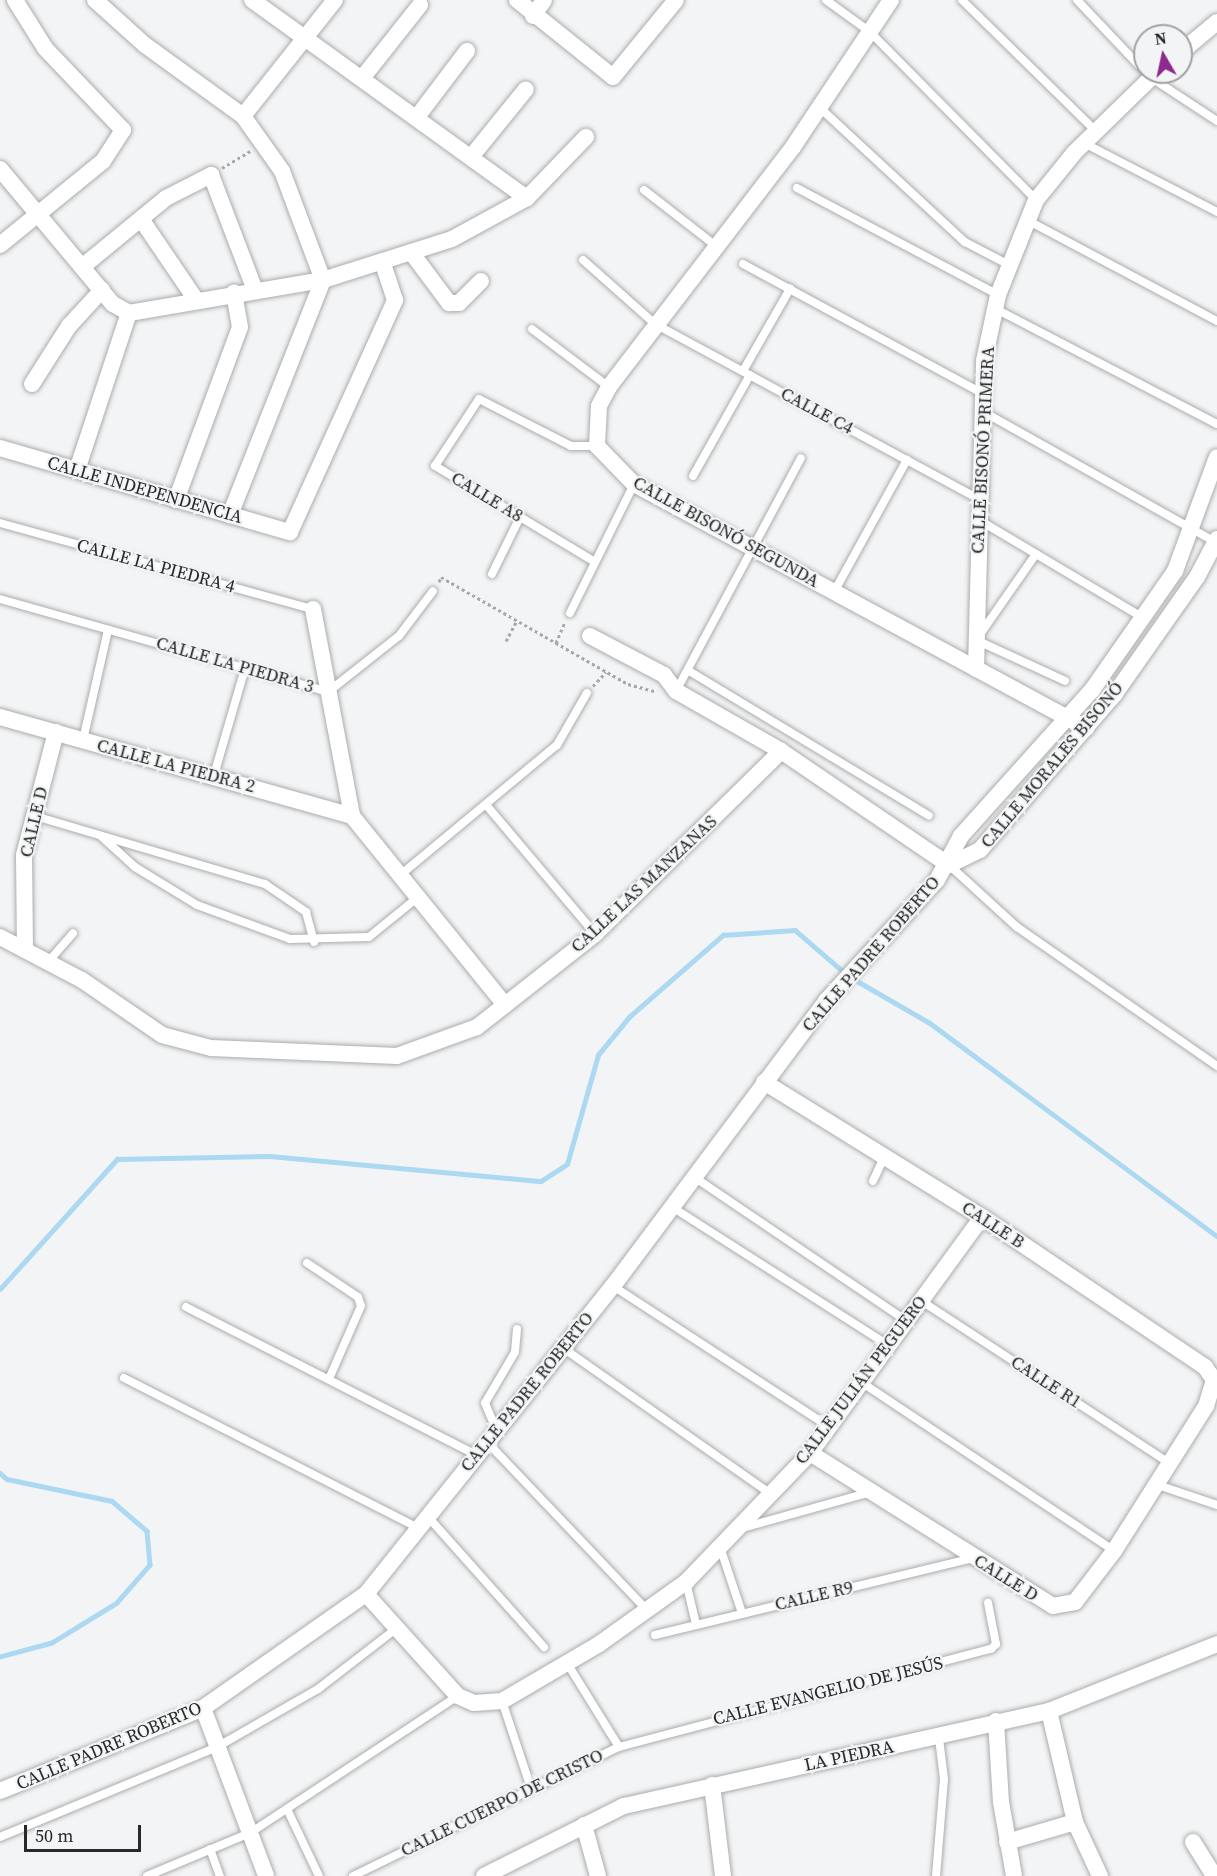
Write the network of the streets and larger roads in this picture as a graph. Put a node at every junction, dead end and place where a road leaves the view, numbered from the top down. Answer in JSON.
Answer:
{"nodes":[{"id":1,"x":15,"y":0,"type":"edge"},
{"id":2,"x":95,"y":0,"type":"edge"},
{"id":3,"x":252,"y":0,"type":"edge"},
{"id":4,"x":335,"y":0,"type":"edge"},
{"id":5,"x":517,"y":0,"type":"edge"},
{"id":6,"x":544,"y":0,"type":"edge"},
{"id":7,"x":676,"y":0,"type":"edge"},
{"id":8,"x":891,"y":0,"type":"edge"},
{"id":9,"x":420,"y":5,"type":"dead end"},
{"id":10,"x":533,"y":16,"type":"junction"},
{"id":11,"x":1217,"y":22,"type":"edge"},
{"id":12,"x":308,"y":37,"type":"junction"},
{"id":13,"x":1193,"y":42,"type":"edge"},
{"id":14,"x":467,"y":51,"type":"dead end"},
{"id":15,"x":363,"y":77,"type":"junction"},
{"id":16,"x":1144,"y":84,"type":"edge"},
{"id":17,"x":526,"y":89,"type":"dead end"},
{"id":18,"x":243,"y":116,"type":"junction"},
{"id":19,"x":417,"y":117,"type":"junction"},
{"id":20,"x":586,"y":137,"type":"dead end"},
{"id":21,"x":471,"y":157,"type":"junction"},
{"id":22,"x":0,"y":169,"type":"edge"},
{"id":23,"x":527,"y":198,"type":"junction"},
{"id":24,"x":35,"y":212,"type":"junction"},
{"id":25,"x":141,"y":219,"type":"junction"},
{"id":26,"x":0,"y":245,"type":"edge"},
{"id":27,"x":411,"y":252,"type":"junction"},
{"id":28,"x":382,"y":261,"type":"junction"},
{"id":29,"x":82,"y":267,"type":"junction"},
{"id":30,"x":323,"y":280,"type":"junction"},
{"id":31,"x":481,"y":281,"type":"dead end"},
{"id":32,"x":102,"y":290,"type":"junction"},
{"id":33,"x":255,"y":290,"type":"junction"},
{"id":34,"x":234,"y":293,"type":"junction"},
{"id":35,"x":196,"y":300,"type":"junction"},
{"id":36,"x":129,"y":313,"type":"junction"},
{"id":37,"x":32,"y":384,"type":"dead end"},
{"id":38,"x":0,"y":448,"type":"edge"},
{"id":39,"x":1217,"y":457,"type":"edge"},
{"id":40,"x":77,"y":470,"type":"junction"},
{"id":41,"x":176,"y":500,"type":"junction"},
{"id":42,"x":230,"y":515,"type":"junction"},
{"id":43,"x":1216,"y":541,"type":"edge"},
{"id":44,"x":313,"y":609,"type":"road end"},
{"id":45,"x":590,"y":636,"type":"dead end"},
{"id":46,"x":976,"y":669,"type":"junction"},
{"id":47,"x":0,"y":717,"type":"edge"},
{"id":48,"x":1068,"y":719,"type":"junction"},
{"id":49,"x":1086,"y":728,"type":"junction"},
{"id":50,"x":56,"y":732,"type":"junction"},
{"id":51,"x":781,"y":751,"type":"junction"},
{"id":52,"x":352,"y":816,"type":"junction"},
{"id":53,"x":949,"y":865,"type":"junction"},
{"id":54,"x":0,"y":937,"type":"edge"},
{"id":55,"x":25,"y":950,"type":"junction"},
{"id":56,"x":504,"y":1005,"type":"junction"},
{"id":57,"x":764,"y":1082,"type":"junction"},
{"id":58,"x":981,"y":1217,"type":"junction"},
{"id":59,"x":1214,"y":1389,"type":"edge"},
{"id":60,"x":810,"y":1453,"type":"junction"},
{"id":61,"x":366,"y":1594,"type":"junction"},
{"id":62,"x":1217,"y":1644,"type":"edge"},
{"id":63,"x":203,"y":1708,"type":"junction"},
{"id":64,"x":1049,"y":1711,"type":"junction"},
{"id":65,"x":996,"y":1721,"type":"junction"},
{"id":66,"x":712,"y":1785,"type":"junction"},
{"id":67,"x":0,"y":1791,"type":"edge"},
{"id":68,"x":1075,"y":1822,"type":"junction"},
{"id":69,"x":584,"y":1825,"type":"junction"},
{"id":70,"x":1007,"y":1842,"type":"junction"},
{"id":71,"x":1193,"y":1842,"type":"dead end"},
{"id":72,"x":266,"y":1876,"type":"edge"},
{"id":73,"x":484,"y":1876,"type":"edge"},
{"id":74,"x":598,"y":1876,"type":"edge"},
{"id":75,"x":723,"y":1876,"type":"edge"},
{"id":76,"x":1014,"y":1876,"type":"edge"},
{"id":77,"x":1100,"y":1876,"type":"edge"},
{"id":78,"x":1214,"y":1876,"type":"edge"}],
"edges":[{"from":1,"to":24,"type":"street"},
{"from":2,"to":18,"type":"street"},
{"from":3,"to":12,"type":"street"},
{"from":4,"to":12,"type":"street"},
{"from":5,"to":10,"type":"street"},
{"from":6,"to":10,"type":"street"},
{"from":7,"to":10,"type":"street"},
{"from":8,"to":46,"type":"street","name":"CALLE BISONÓ SEGUNDA"},
{"from":9,"to":15,"type":"street"},
{"from":11,"to":13,"type":"street"},
{"from":12,"to":15,"type":"street"},
{"from":12,"to":18,"type":"street"},
{"from":14,"to":19,"type":"street"},
{"from":15,"to":19,"type":"street"},
{"from":16,"to":46,"type":"street","name":"CALLE BISONÓ PRIMERA"},
{"from":17,"to":21,"type":"street"},
{"from":18,"to":30,"type":"street"},
{"from":19,"to":21,"type":"street"},
{"from":20,"to":23,"type":"street"},
{"from":21,"to":23,"type":"street"},
{"from":22,"to":24,"type":"street"},
{"from":23,"to":27,"type":"street"},
{"from":24,"to":26,"type":"street"},
{"from":24,"to":29,"type":"street"},
{"from":25,"to":29,"type":"street"},
{"from":25,"to":33,"type":"street"},
{"from":25,"to":35,"type":"street"},
{"from":27,"to":28,"type":"street"},
{"from":27,"to":31,"type":"street"},
{"from":28,"to":30,"type":"street"},
{"from":28,"to":42,"type":"street","name":"CALLE INDEPENDENCIA"},
{"from":29,"to":32,"type":"street"},
{"from":30,"to":33,"type":"street"},
{"from":30,"to":42,"type":"street"},
{"from":32,"to":36,"type":"street"},
{"from":32,"to":37,"type":"street"},
{"from":33,"to":34,"type":"street"},
{"from":34,"to":35,"type":"street"},
{"from":34,"to":41,"type":"street"},
{"from":35,"to":36,"type":"street"},
{"from":36,"to":40,"type":"street"},
{"from":38,"to":40,"type":"street","name":"CALLE INDEPENDENCIA"},
{"from":39,"to":48,"type":"street","name":"CALLE MORALES BISONÓ"},
{"from":40,"to":41,"type":"street","name":"CALLE INDEPENDENCIA"},
{"from":41,"to":42,"type":"street","name":"CALLE INDEPENDENCIA"},
{"from":43,"to":49,"type":"street","name":"CALLE MORALES BISONÓ"},
{"from":44,"to":52,"type":"street"},
{"from":45,"to":51,"type":"street"},
{"from":46,"to":48,"type":"street","name":"CALLE BISONÓ SEGUNDA"},
{"from":47,"to":50,"type":"street","name":"CALLE LA PIEDRA 2"},
{"from":48,"to":49,"type":"street","name":"CALLE BISONÓ SEGUNDA"},
{"from":48,"to":53,"type":"street","name":"CALLE MORALES BISONÓ"},
{"from":49,"to":53,"type":"street","name":"CALLE MORALES BISONÓ"},
{"from":50,"to":52,"type":"street","name":"CALLE LA PIEDRA 2"},
{"from":50,"to":55,"type":"street","name":"CALLE D"},
{"from":51,"to":53,"type":"street"},
{"from":51,"to":56,"type":"street","name":"CALLE LAS MANZANAS"},
{"from":52,"to":56,"type":"street"},
{"from":53,"to":57,"type":"street","name":"CALLE PADRE ROBERTO"},
{"from":54,"to":55,"type":"street","name":"CALLE LAS MANZANAS"},
{"from":55,"to":56,"type":"street","name":"CALLE LAS MANZANAS"},
{"from":57,"to":58,"type":"street","name":"CALLE B"},
{"from":57,"to":61,"type":"street","name":"CALLE PADRE ROBERTO"},
{"from":58,"to":59,"type":"street","name":"CALLE B"},
{"from":58,"to":60,"type":"street","name":"CALLE JULIÁN PEGUERO"},
{"from":59,"to":60,"type":"street","name":"CALLE D"},
{"from":60,"to":61,"type":"street","name":"CALLE JULIÁN PEGUERO"},
{"from":61,"to":63,"type":"street","name":"CALLE PADRE ROBERTO"},
{"from":62,"to":64,"type":"street","name":"LA PIEDRA"},
{"from":63,"to":67,"type":"street","name":"CALLE PADRE ROBERTO"},
{"from":63,"to":72,"type":"street"},
{"from":64,"to":65,"type":"street","name":"LA PIEDRA"},
{"from":64,"to":68,"type":"street"},
{"from":65,"to":66,"type":"street","name":"LA PIEDRA"},
{"from":65,"to":70,"type":"street"},
{"from":66,"to":69,"type":"street","name":"LA PIEDRA"},
{"from":66,"to":75,"type":"street"},
{"from":68,"to":70,"type":"street"},
{"from":68,"to":77,"type":"street"},
{"from":69,"to":73,"type":"street","name":"LA PIEDRA"},
{"from":69,"to":74,"type":"street"},
{"from":70,"to":76,"type":"street"},
{"from":71,"to":78,"type":"street"}]}
